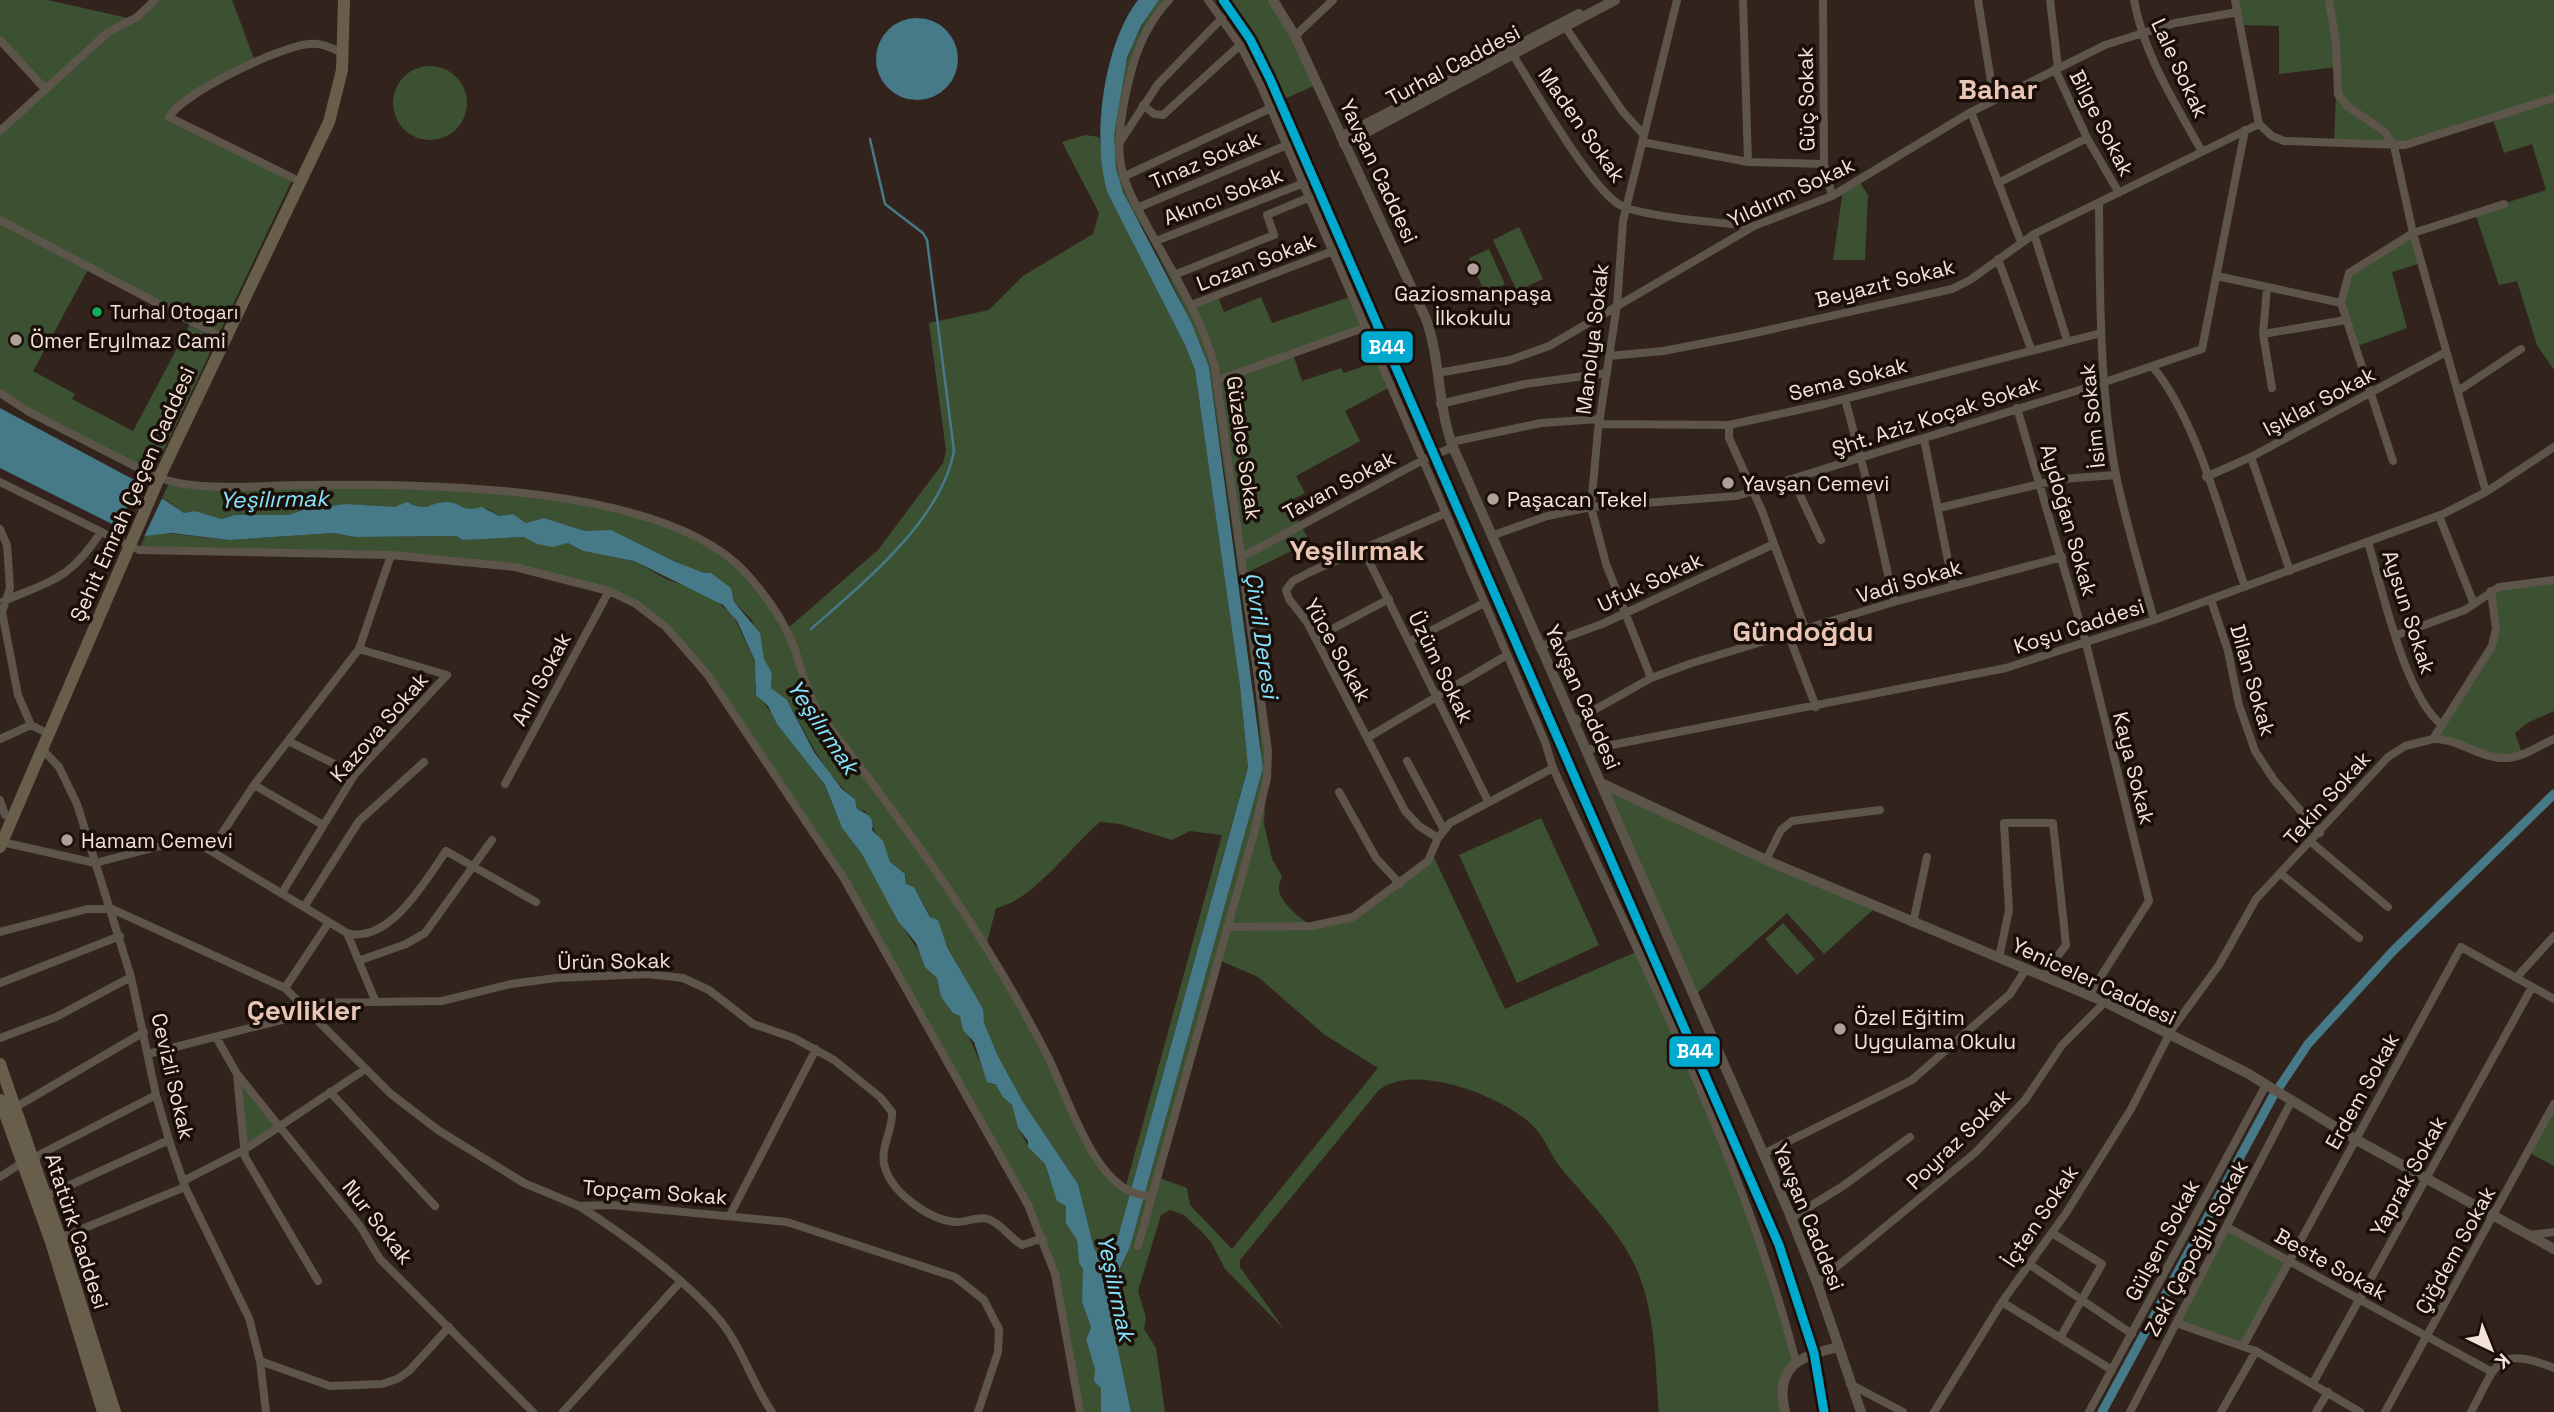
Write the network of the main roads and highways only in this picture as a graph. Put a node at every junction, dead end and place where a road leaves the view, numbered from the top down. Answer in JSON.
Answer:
{"nodes":[{"id":1,"x":336,"y":0,"type":"edge"},
{"id":2,"x":344,"y":0,"type":"edge"},
{"id":3,"x":220,"y":337,"type":"junction"},
{"id":4,"x":41,"y":730,"type":"junction"},
{"id":5,"x":0,"y":827,"type":"edge"},
{"id":6,"x":1,"y":845,"type":"edge"},
{"id":7,"x":0,"y":1064,"type":"edge"},
{"id":8,"x":0,"y":1100,"type":"edge"},
{"id":9,"x":28,"y":1160,"type":"junction"},
{"id":10,"x":103,"y":1412,"type":"edge"},
{"id":11,"x":115,"y":1412,"type":"edge"}],
"edges":[{"from":1,"to":3,"type":"highway"},
{"from":2,"to":3,"type":"highway"},
{"from":3,"to":4,"type":"highway","name":"Şehit Emrah Çeçen Caddesi"},
{"from":4,"to":5,"type":"highway","name":"Şehit Emrah Çeçen Caddesi"},
{"from":4,"to":6,"type":"highway","name":"Şehit Emrah Çeçen Caddesi"},
{"from":7,"to":9,"type":"highway","name":"Atatürk Caddesi"},
{"from":8,"to":9,"type":"highway","name":"Atatürk Caddesi"},
{"from":9,"to":10,"type":"highway","name":"Atatürk Caddesi"},
{"from":9,"to":11,"type":"highway","name":"Atatürk Caddesi"}]}
